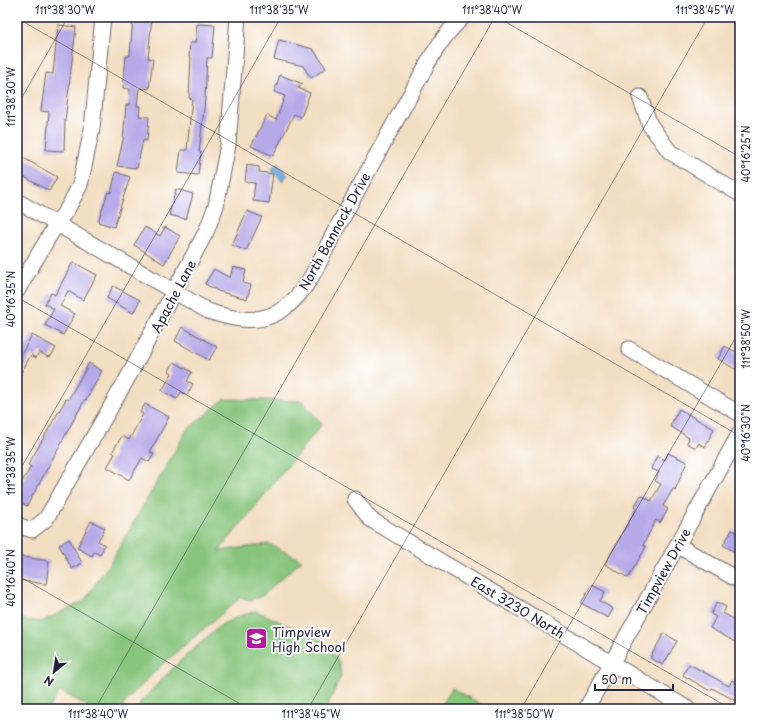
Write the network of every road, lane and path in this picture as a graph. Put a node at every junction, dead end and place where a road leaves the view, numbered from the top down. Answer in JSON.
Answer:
{"nodes":[{"id":1,"x":103,"y":17,"type":"edge"},
{"id":2,"x":238,"y":17,"type":"edge"},
{"id":3,"x":463,"y":17,"type":"edge"},
{"id":4,"x":640,"y":97,"type":"dead end"},
{"id":5,"x":740,"y":194,"type":"edge"},
{"id":6,"x":17,"y":201,"type":"edge"},
{"id":7,"x":57,"y":223,"type":"junction"},
{"id":8,"x":17,"y":291,"type":"edge"},
{"id":9,"x":175,"y":292,"type":"junction"},
{"id":10,"x":629,"y":349,"type":"dead end"},
{"id":11,"x":740,"y":414,"type":"edge"},
{"id":12,"x":740,"y":433,"type":"edge"},
{"id":13,"x":355,"y":498,"type":"dead end"},
{"id":14,"x":17,"y":524,"type":"edge"},
{"id":15,"x":677,"y":545,"type":"junction"},
{"id":16,"x":740,"y":581,"type":"edge"},
{"id":17,"x":611,"y":663,"type":"junction"},
{"id":18,"x":586,"y":709,"type":"edge"},
{"id":19,"x":688,"y":709,"type":"edge"}],
"edges":[{"from":1,"to":7,"type":"street"},
{"from":2,"to":9,"type":"street","name":"Apache Lane"},
{"from":3,"to":9,"type":"street","name":"North Bannock Drive"},
{"from":4,"to":5,"type":"street"},
{"from":6,"to":7,"type":"street","name":"North Bannock Drive"},
{"from":7,"to":8,"type":"street"},
{"from":7,"to":9,"type":"street","name":"North Bannock Drive"},
{"from":9,"to":14,"type":"street","name":"Apache Lane"},
{"from":10,"to":11,"type":"street"},
{"from":12,"to":15,"type":"street","name":"Timpview Drive"},
{"from":13,"to":17,"type":"street","name":"East 3230 North"},
{"from":15,"to":16,"type":"street"},
{"from":15,"to":17,"type":"street","name":"Timpview Drive"},
{"from":17,"to":18,"type":"street","name":"Timpview Drive"},
{"from":17,"to":19,"type":"street","name":"East 3230 North"}]}
